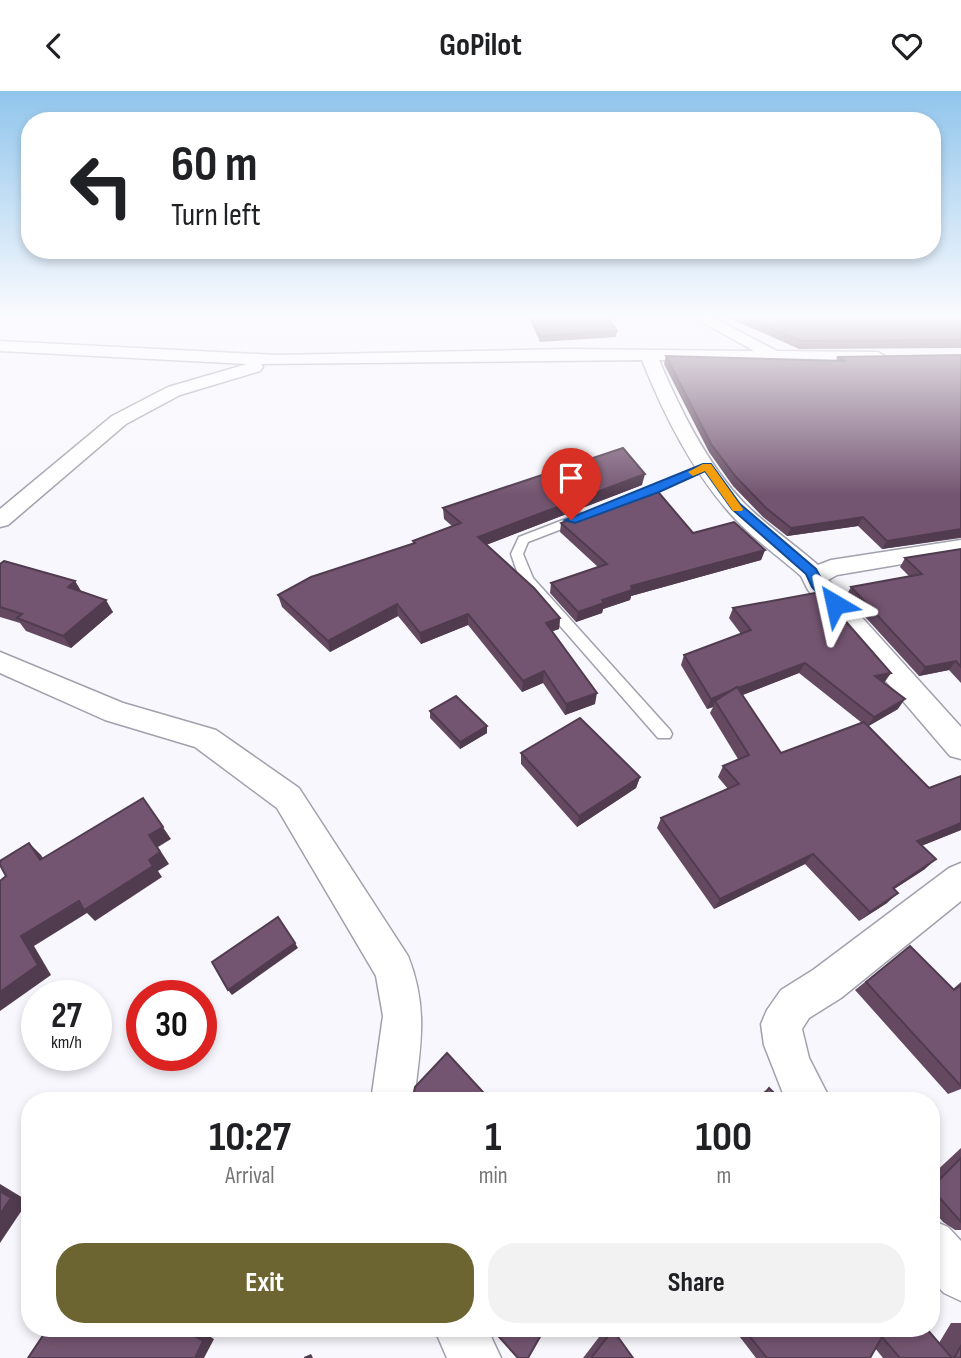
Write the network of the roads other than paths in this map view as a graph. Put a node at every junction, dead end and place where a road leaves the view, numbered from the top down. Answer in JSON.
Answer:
{"nodes":[{"id":1,"x":221,"y":377,"type":"edge"},
{"id":2,"x":658,"y":377,"type":"edge"},
{"id":3,"x":707,"y":466,"type":"junction"},
{"id":4,"x":629,"y":499,"type":"edge"},
{"id":5,"x":591,"y":514,"type":"edge"},
{"id":6,"x":0,"y":520,"type":"edge"},
{"id":7,"x":961,"y":547,"type":"edge"},
{"id":8,"x":814,"y":577,"type":"junction"},
{"id":9,"x":0,"y":662,"type":"edge"},
{"id":10,"x":664,"y":734,"type":"dead end"},
{"id":11,"x":961,"y":747,"type":"edge"},
{"id":12,"x":961,"y":879,"type":"edge"},
{"id":13,"x":393,"y":1092,"type":"edge"},
{"id":14,"x":804,"y":1092,"type":"edge"},
{"id":15,"x":940,"y":1254,"type":"edge"},
{"id":16,"x":961,"y":1276,"type":"edge"},
{"id":17,"x":464,"y":1337,"type":"edge"},
{"id":18,"x":475,"y":1358,"type":"edge"}],
"edges":[{"from":1,"to":6,"type":"street"},
{"from":2,"to":3,"type":"street"},
{"from":3,"to":4,"type":"lane"},
{"from":3,"to":8,"type":"street"},
{"from":5,"to":10,"type":"lane"},
{"from":7,"to":8,"type":"street"},
{"from":8,"to":11,"type":"street"},
{"from":9,"to":13,"type":"street"},
{"from":12,"to":14,"type":"street"},
{"from":15,"to":16,"type":"street"},
{"from":17,"to":18,"type":"street"}]}
